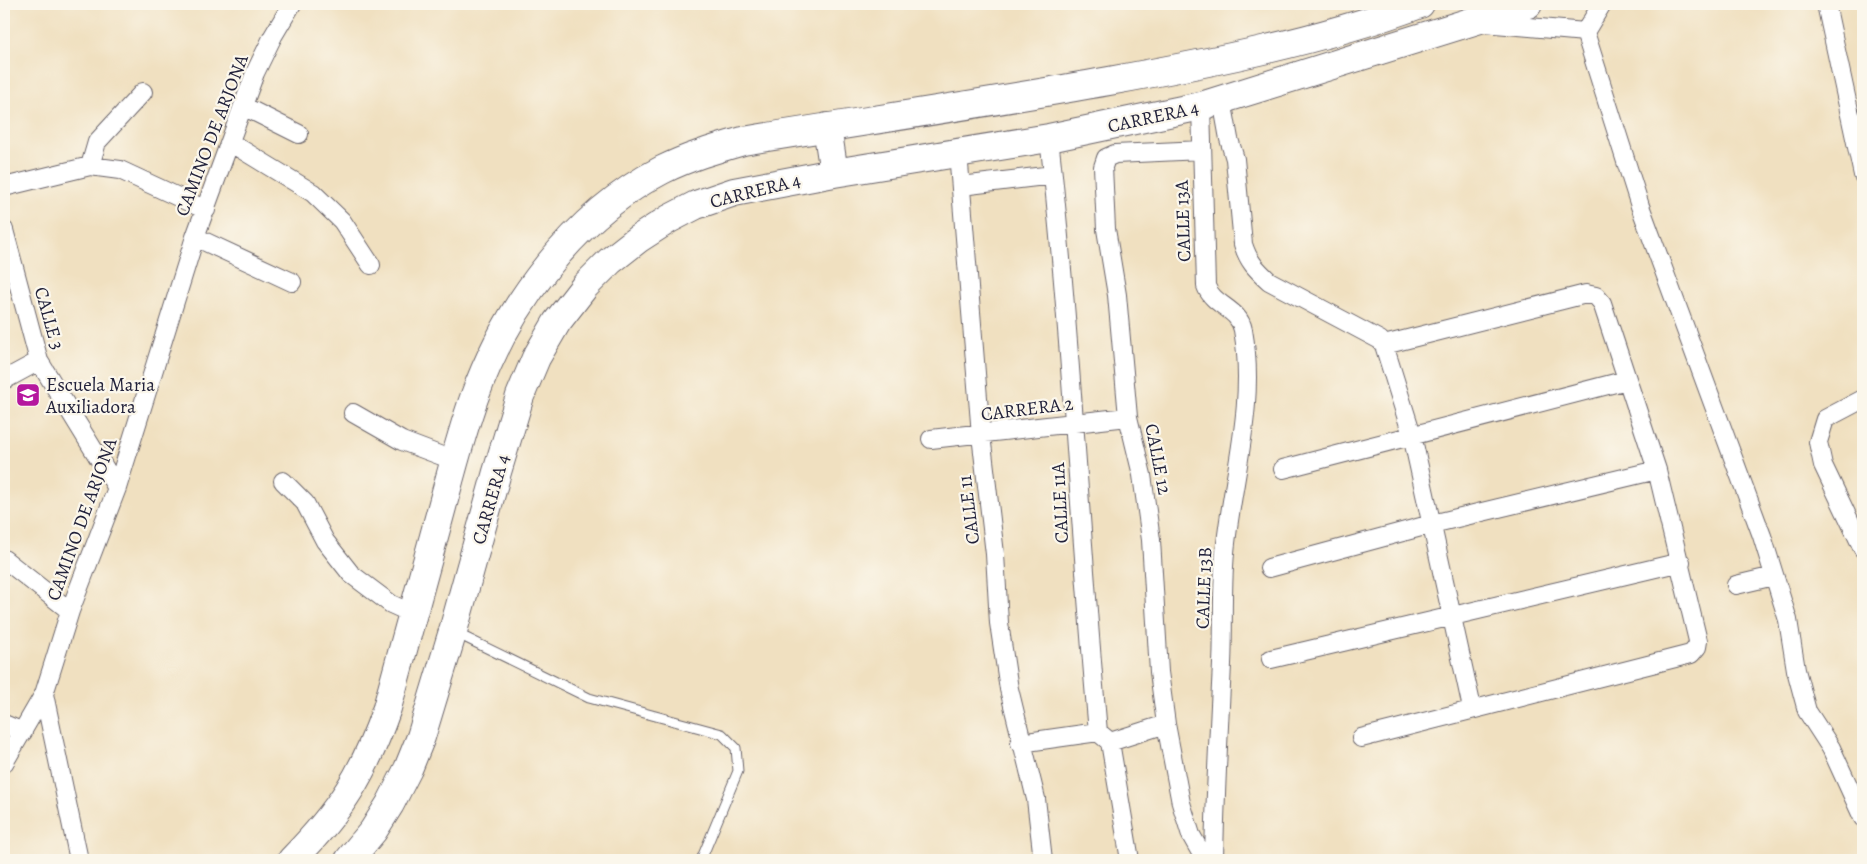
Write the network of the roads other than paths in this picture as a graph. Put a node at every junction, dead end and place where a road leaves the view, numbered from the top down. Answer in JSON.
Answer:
{"nodes":[{"id":1,"x":292,"y":4,"type":"edge"},
{"id":2,"x":1420,"y":4,"type":"edge"},
{"id":3,"x":1528,"y":4,"type":"edge"},
{"id":4,"x":1602,"y":4,"type":"edge"},
{"id":5,"x":1826,"y":4,"type":"edge"},
{"id":6,"x":1470,"y":22,"type":"junction"},
{"id":7,"x":1585,"y":32,"type":"junction"},
{"id":8,"x":143,"y":92,"type":"dead end"},
{"id":9,"x":1218,"y":101,"type":"junction"},
{"id":10,"x":243,"y":106,"type":"junction"},
{"id":11,"x":827,"y":127,"type":"junction"},
{"id":12,"x":299,"y":134,"type":"dead end"},
{"id":13,"x":1049,"y":138,"type":"junction"},
{"id":14,"x":231,"y":143,"type":"junction"},
{"id":15,"x":1202,"y":150,"type":"junction"},
{"id":16,"x":1860,"y":150,"type":"edge"},
{"id":17,"x":958,"y":152,"type":"junction"},
{"id":18,"x":90,"y":166,"type":"junction"},
{"id":19,"x":834,"y":173,"type":"junction"},
{"id":20,"x":1053,"y":175,"type":"junction"},
{"id":21,"x":1863,"y":175,"type":"edge"},
{"id":22,"x":962,"y":186,"type":"junction"},
{"id":23,"x":4,"y":187,"type":"edge"},
{"id":24,"x":206,"y":210,"type":"junction"},
{"id":25,"x":4,"y":230,"type":"edge"},
{"id":26,"x":195,"y":237,"type":"junction"},
{"id":27,"x":371,"y":265,"type":"dead end"},
{"id":28,"x":292,"y":282,"type":"dead end"},
{"id":29,"x":1240,"y":319,"type":"joint"},
{"id":30,"x":1384,"y":345,"type":"junction"},
{"id":31,"x":39,"y":361,"type":"junction"},
{"id":32,"x":4,"y":380,"type":"edge"},
{"id":33,"x":1627,"y":380,"type":"junction"},
{"id":34,"x":1863,"y":399,"type":"edge"},
{"id":35,"x":353,"y":413,"type":"dead end"},
{"id":36,"x":1128,"y":417,"type":"junction"},
{"id":37,"x":1075,"y":424,"type":"junction"},
{"id":38,"x":981,"y":435,"type":"junction"},
{"id":39,"x":1412,"y":435,"type":"junction"},
{"id":40,"x":931,"y":439,"type":"dead end"},
{"id":41,"x":455,"y":461,"type":"junction"},
{"id":42,"x":1283,"y":469,"type":"dead end"},
{"id":43,"x":1658,"y":470,"type":"junction"},
{"id":44,"x":283,"y":481,"type":"dead end"},
{"id":45,"x":117,"y":488,"type":"junction"},
{"id":46,"x":1432,"y":524,"type":"junction"},
{"id":47,"x":1863,"y":549,"type":"edge"},
{"id":48,"x":4,"y":559,"type":"edge"},
{"id":49,"x":1681,"y":562,"type":"junction"},
{"id":50,"x":1269,"y":568,"type":"dead end"},
{"id":51,"x":1774,"y":576,"type":"junction"},
{"id":52,"x":1736,"y":585,"type":"dead end"},
{"id":53,"x":70,"y":611,"type":"junction"},
{"id":54,"x":413,"y":614,"type":"junction"},
{"id":55,"x":1452,"y":617,"type":"junction"},
{"id":56,"x":453,"y":631,"type":"junction"},
{"id":57,"x":1272,"y":659,"type":"dead end"},
{"id":58,"x":44,"y":694,"type":"junction"},
{"id":59,"x":1472,"y":708,"type":"junction"},
{"id":60,"x":4,"y":724,"type":"edge"},
{"id":61,"x":1166,"y":724,"type":"junction"},
{"id":62,"x":23,"y":732,"type":"junction"},
{"id":63,"x":1104,"y":737,"type":"junction"},
{"id":64,"x":1361,"y":738,"type":"dead end"},
{"id":65,"x":1020,"y":743,"type":"junction"},
{"id":66,"x":4,"y":763,"type":"edge"},
{"id":67,"x":1863,"y":818,"type":"edge"},
{"id":68,"x":79,"y":860,"type":"edge"},
{"id":69,"x":292,"y":860,"type":"edge"},
{"id":70,"x":349,"y":860,"type":"edge"},
{"id":71,"x":701,"y":860,"type":"edge"},
{"id":72,"x":1043,"y":860,"type":"edge"},
{"id":73,"x":1130,"y":860,"type":"edge"},
{"id":74,"x":1205,"y":860,"type":"edge"},
{"id":75,"x":1214,"y":860,"type":"edge"}],
"edges":[{"from":1,"to":10,"type":"street","name":"CAMINO DE ARJONA"},
{"from":2,"to":11,"type":"highway"},
{"from":3,"to":6,"type":"highway","name":"CARRERA 4"},
{"from":4,"to":7,"type":"street"},
{"from":5,"to":16,"type":"street"},
{"from":6,"to":7,"type":"street"},
{"from":6,"to":9,"type":"highway","name":"CARRERA 4"},
{"from":7,"to":51,"type":"street"},
{"from":8,"to":18,"type":"street"},
{"from":9,"to":13,"type":"highway","name":"CARRERA 4"},
{"from":9,"to":15,"type":"street","name":"CALLE 13A"},
{"from":9,"to":30,"type":"street"},
{"from":10,"to":12,"type":"street"},
{"from":10,"to":14,"type":"street","name":"CAMINO DE ARJONA"},
{"from":11,"to":19,"type":"highway"},
{"from":11,"to":41,"type":"highway"},
{"from":13,"to":17,"type":"highway","name":"CARRERA 4"},
{"from":13,"to":20,"type":"street","name":"CALLE 11A"},
{"from":14,"to":24,"type":"street","name":"CAMINO DE ARJONA"},
{"from":14,"to":27,"type":"street"},
{"from":15,"to":29,"type":"street","name":"CALLE 13A"},
{"from":15,"to":36,"type":"street","name":"CALLE 12"},
{"from":16,"to":21,"type":"street"},
{"from":17,"to":19,"type":"highway","name":"CARRERA 4"},
{"from":17,"to":22,"type":"street","name":"CALLE 11"},
{"from":18,"to":23,"type":"street"},
{"from":18,"to":24,"type":"street"},
{"from":19,"to":56,"type":"highway","name":"CARRERA 4"},
{"from":20,"to":22,"type":"street"},
{"from":20,"to":37,"type":"street","name":"CALLE 11A"},
{"from":22,"to":38,"type":"street","name":"CALLE 11"},
{"from":24,"to":26,"type":"street","name":"CAMINO DE ARJONA"},
{"from":25,"to":31,"type":"street","name":"CALLE 3"},
{"from":26,"to":28,"type":"street"},
{"from":26,"to":45,"type":"street","name":"CAMINO DE ARJONA"},
{"from":29,"to":75,"type":"street","name":"CALLE 13B"},
{"from":30,"to":33,"type":"street"},
{"from":30,"to":39,"type":"street"},
{"from":31,"to":32,"type":"street"},
{"from":31,"to":45,"type":"street","name":"CALLE 3"},
{"from":33,"to":39,"type":"street"},
{"from":33,"to":43,"type":"street"},
{"from":34,"to":47,"type":"street"},
{"from":35,"to":41,"type":"street"},
{"from":36,"to":37,"type":"street","name":"CARRERA 2"},
{"from":36,"to":61,"type":"street","name":"CALLE 12"},
{"from":37,"to":38,"type":"street","name":"CARRERA 2"},
{"from":37,"to":63,"type":"street","name":"CALLE 11A"},
{"from":38,"to":40,"type":"street","name":"CARRERA 2"},
{"from":38,"to":65,"type":"street","name":"CALLE 11"},
{"from":39,"to":42,"type":"street"},
{"from":39,"to":46,"type":"street"},
{"from":41,"to":54,"type":"highway"},
{"from":43,"to":46,"type":"street"},
{"from":43,"to":49,"type":"street"},
{"from":44,"to":54,"type":"street"},
{"from":45,"to":53,"type":"street","name":"CAMINO DE ARJONA"},
{"from":46,"to":50,"type":"street"},
{"from":46,"to":55,"type":"street"},
{"from":48,"to":53,"type":"street"},
{"from":49,"to":55,"type":"street"},
{"from":49,"to":59,"type":"street"},
{"from":51,"to":52,"type":"street"},
{"from":51,"to":67,"type":"street"},
{"from":53,"to":58,"type":"street","name":"CAMINO DE ARJONA"},
{"from":54,"to":69,"type":"highway"},
{"from":55,"to":57,"type":"street"},
{"from":55,"to":59,"type":"street"},
{"from":56,"to":70,"type":"highway","name":"CARRERA 4"},
{"from":56,"to":71,"type":"lane"},
{"from":58,"to":62,"type":"street","name":"CAMINO DE ARJONA"},
{"from":58,"to":68,"type":"street"},
{"from":59,"to":64,"type":"street"},
{"from":60,"to":62,"type":"street"},
{"from":61,"to":63,"type":"street"},
{"from":61,"to":74,"type":"street","name":"CALLE 12"},
{"from":62,"to":66,"type":"street","name":"CAMINO DE ARJONA"},
{"from":63,"to":65,"type":"street"},
{"from":63,"to":73,"type":"street","name":"CALLE 11A"},
{"from":65,"to":72,"type":"street","name":"CALLE 11"}]}
